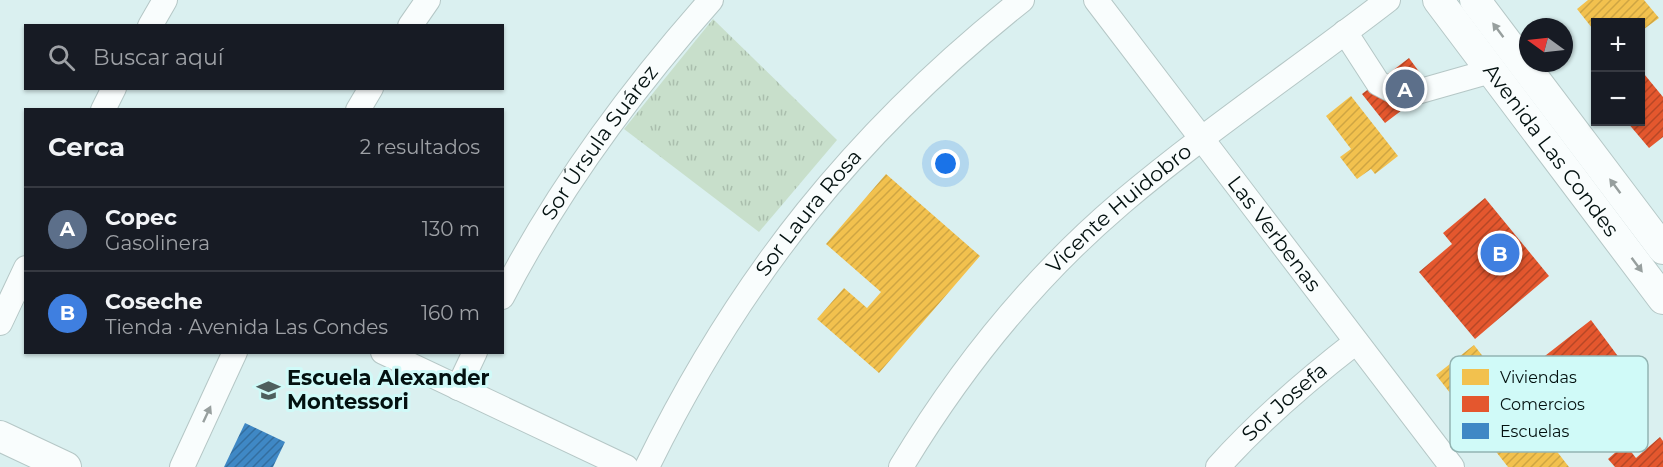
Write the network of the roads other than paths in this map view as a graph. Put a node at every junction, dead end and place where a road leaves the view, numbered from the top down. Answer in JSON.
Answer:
{"nodes":[{"id":1,"x":165,"y":0,"type":"edge"},
{"id":2,"x":428,"y":0,"type":"edge"},
{"id":3,"x":711,"y":0,"type":"edge"},
{"id":4,"x":1022,"y":0,"type":"edge"},
{"id":5,"x":1096,"y":0,"type":"edge"},
{"id":6,"x":1388,"y":0,"type":"edge"},
{"id":7,"x":1438,"y":0,"type":"edge"},
{"id":8,"x":1475,"y":0,"type":"edge"},
{"id":9,"x":151,"y":24,"type":"edge"},
{"id":10,"x":411,"y":24,"type":"edge"},
{"id":11,"x":1345,"y":32,"type":"junction"},
{"id":12,"x":1491,"y":71,"type":"junction"},
{"id":13,"x":113,"y":90,"type":"edge"},
{"id":14,"x":370,"y":90,"type":"edge"},
{"id":15,"x":104,"y":108,"type":"edge"},
{"id":16,"x":359,"y":108,"type":"edge"},
{"id":17,"x":1202,"y":139,"type":"junction"},
{"id":18,"x":1663,"y":249,"type":"edge"},
{"id":19,"x":24,"y":272,"type":"edge"},
{"id":20,"x":504,"y":294,"type":"edge"},
{"id":21,"x":1663,"y":299,"type":"edge"},
{"id":22,"x":0,"y":322,"type":"edge"},
{"id":23,"x":1356,"y":342,"type":"junction"},
{"id":24,"x":235,"y":354,"type":"edge"},
{"id":25,"x":387,"y":354,"type":"edge"},
{"id":26,"x":474,"y":354,"type":"edge"},
{"id":27,"x":458,"y":388,"type":"junction"},
{"id":28,"x":0,"y":436,"type":"edge"},
{"id":29,"x":66,"y":467,"type":"edge"},
{"id":30,"x":182,"y":467,"type":"edge"},
{"id":31,"x":626,"y":467,"type":"edge"},
{"id":32,"x":647,"y":467,"type":"edge"},
{"id":33,"x":901,"y":467,"type":"edge"},
{"id":34,"x":1218,"y":467,"type":"edge"},
{"id":35,"x":1452,"y":467,"type":"edge"}],
"edges":[{"from":1,"to":9,"type":"street"},
{"from":2,"to":10,"type":"street"},
{"from":3,"to":20,"type":"street","name":"Sor Úrsula Suárez"},
{"from":4,"to":32,"type":"street","name":"Sor Laura Rosa"},
{"from":5,"to":17,"type":"street","name":"Las Verbenas"},
{"from":6,"to":11,"type":"street","name":"Vicente Huidobro"},
{"from":7,"to":12,"type":"main road","name":"Avenida Las Condes"},
{"from":18,"to":8,"type":"main road","name":"Avenida Las Condes","one_way":true},
{"from":11,"to":12,"type":"street"},
{"from":11,"to":17,"type":"street","name":"Vicente Huidobro"},
{"from":12,"to":21,"type":"main road","name":"Avenida Las Condes","one_way":true},
{"from":13,"to":15,"type":"street"},
{"from":14,"to":16,"type":"street"},
{"from":17,"to":23,"type":"street","name":"Las Verbenas"},
{"from":17,"to":33,"type":"street","name":"Vicente Huidobro"},
{"from":19,"to":22,"type":"street"},
{"from":23,"to":34,"type":"street","name":"Sor Josefa"},
{"from":23,"to":35,"type":"street","name":"Las Verbenas"},
{"from":30,"to":24,"type":"street","one_way":true},
{"from":25,"to":27,"type":"street"},
{"from":26,"to":27,"type":"street"},
{"from":27,"to":31,"type":"street"},
{"from":28,"to":29,"type":"main road"}]}
